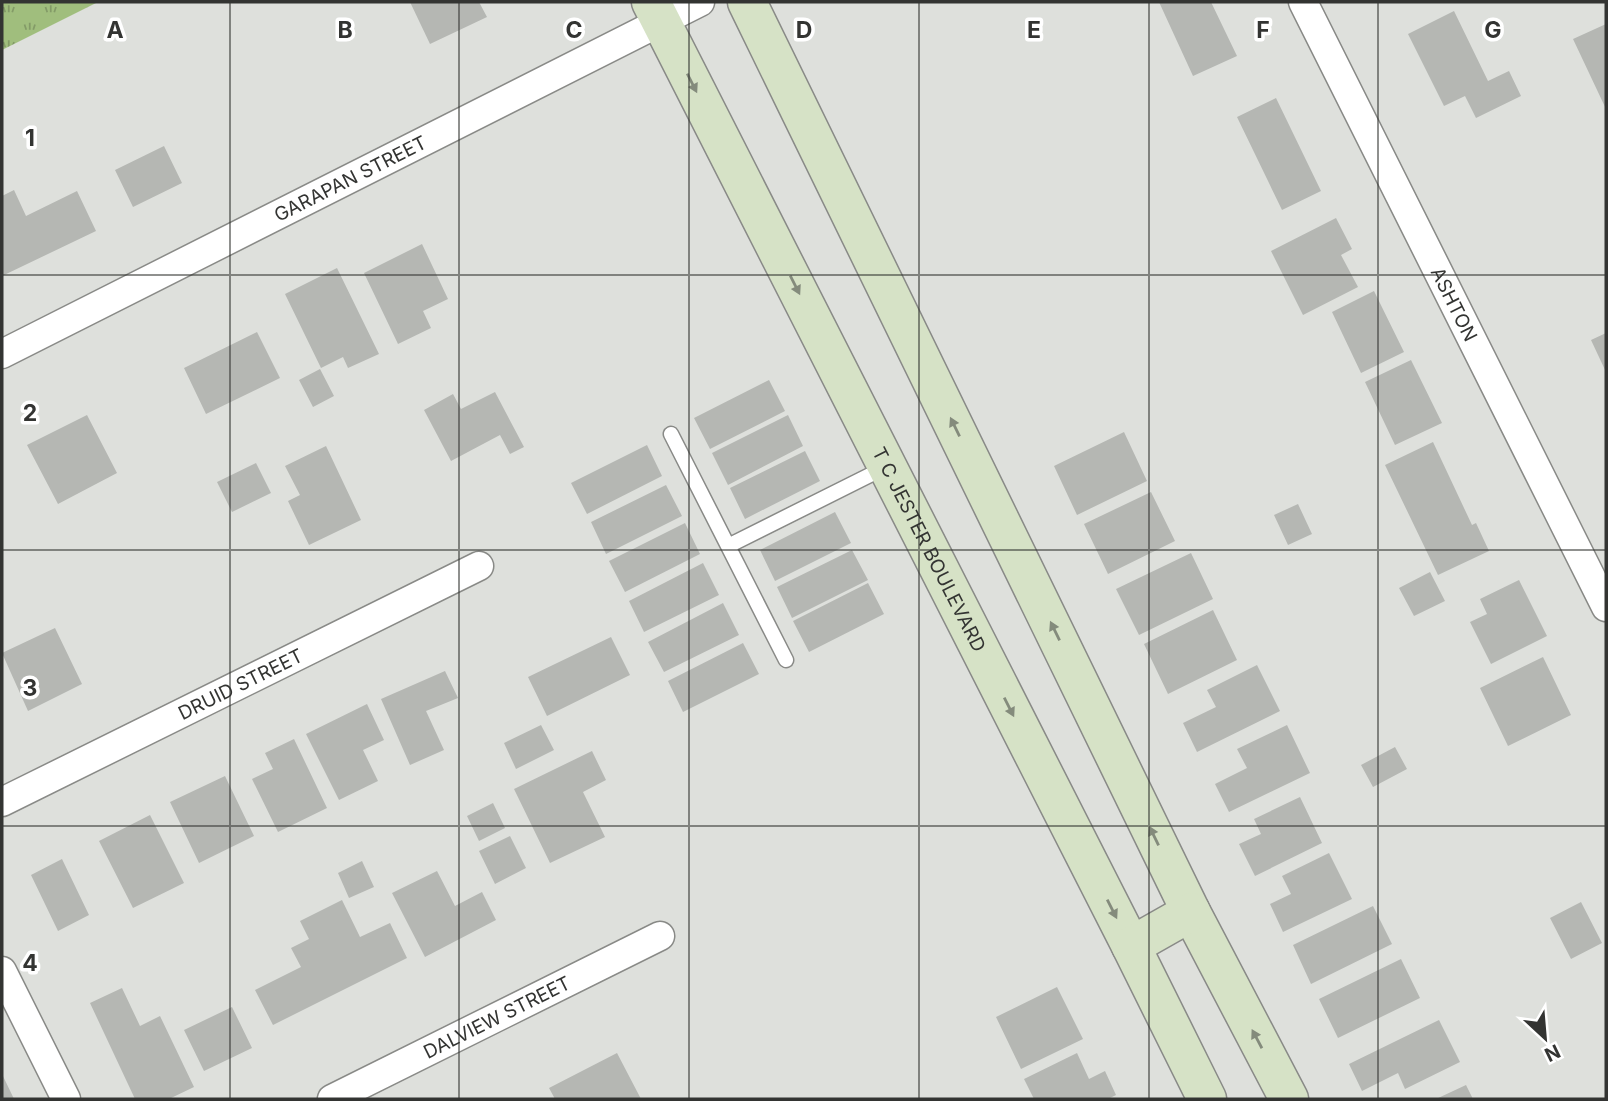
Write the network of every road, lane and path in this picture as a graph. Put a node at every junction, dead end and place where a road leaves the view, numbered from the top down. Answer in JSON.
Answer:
{"nodes":[{"id":1,"x":700,"y":2,"type":"edge"},
{"id":2,"x":747,"y":2,"type":"edge"},
{"id":3,"x":1303,"y":2,"type":"edge"},
{"id":4,"x":656,"y":12,"type":"edge"},
{"id":5,"x":2,"y":354,"type":"edge"},
{"id":6,"x":671,"y":434,"type":"dead end"},
{"id":7,"x":887,"y":467,"type":"junction"},
{"id":8,"x":728,"y":546,"type":"junction"},
{"id":9,"x":479,"y":566,"type":"dead end"},
{"id":10,"x":1606,"y":607,"type":"edge"},
{"id":11,"x":786,"y":660,"type":"dead end"},
{"id":12,"x":2,"y":802,"type":"edge"},
{"id":13,"x":1191,"y":912,"type":"junction"},
{"id":14,"x":660,"y":936,"type":"dead end"},
{"id":15,"x":1131,"y":946,"type":"junction"},
{"id":16,"x":2,"y":971,"type":"edge"},
{"id":17,"x":66,"y":1099,"type":"edge"},
{"id":18,"x":332,"y":1099,"type":"edge"},
{"id":19,"x":1207,"y":1099,"type":"edge"},
{"id":20,"x":1289,"y":1099,"type":"edge"}],
"edges":[{"from":1,"to":4,"type":"street","name":"GARAPAN STREET"},
{"from":13,"to":2,"type":"main road","one_way":true},
{"from":3,"to":10,"type":"street","name":"ASHTON"},
{"from":4,"to":5,"type":"street","name":"GARAPAN STREET"},
{"from":4,"to":7,"type":"main road","name":"T C JESTER BOULEVARD","one_way":true},
{"from":6,"to":8,"type":"lane"},
{"from":7,"to":8,"type":"lane"},
{"from":7,"to":15,"type":"main road","name":"T C JESTER BOULEVARD","one_way":true},
{"from":8,"to":11,"type":"lane"},
{"from":9,"to":12,"type":"street","name":"DRUID STREET"},
{"from":13,"to":15,"type":"main road"},
{"from":20,"to":13,"type":"main road","one_way":true},
{"from":14,"to":18,"type":"street","name":"DALVIEW STREET"},
{"from":15,"to":19,"type":"main road","name":"T C JESTER BOULEVARD"},
{"from":16,"to":17,"type":"street"}]}
